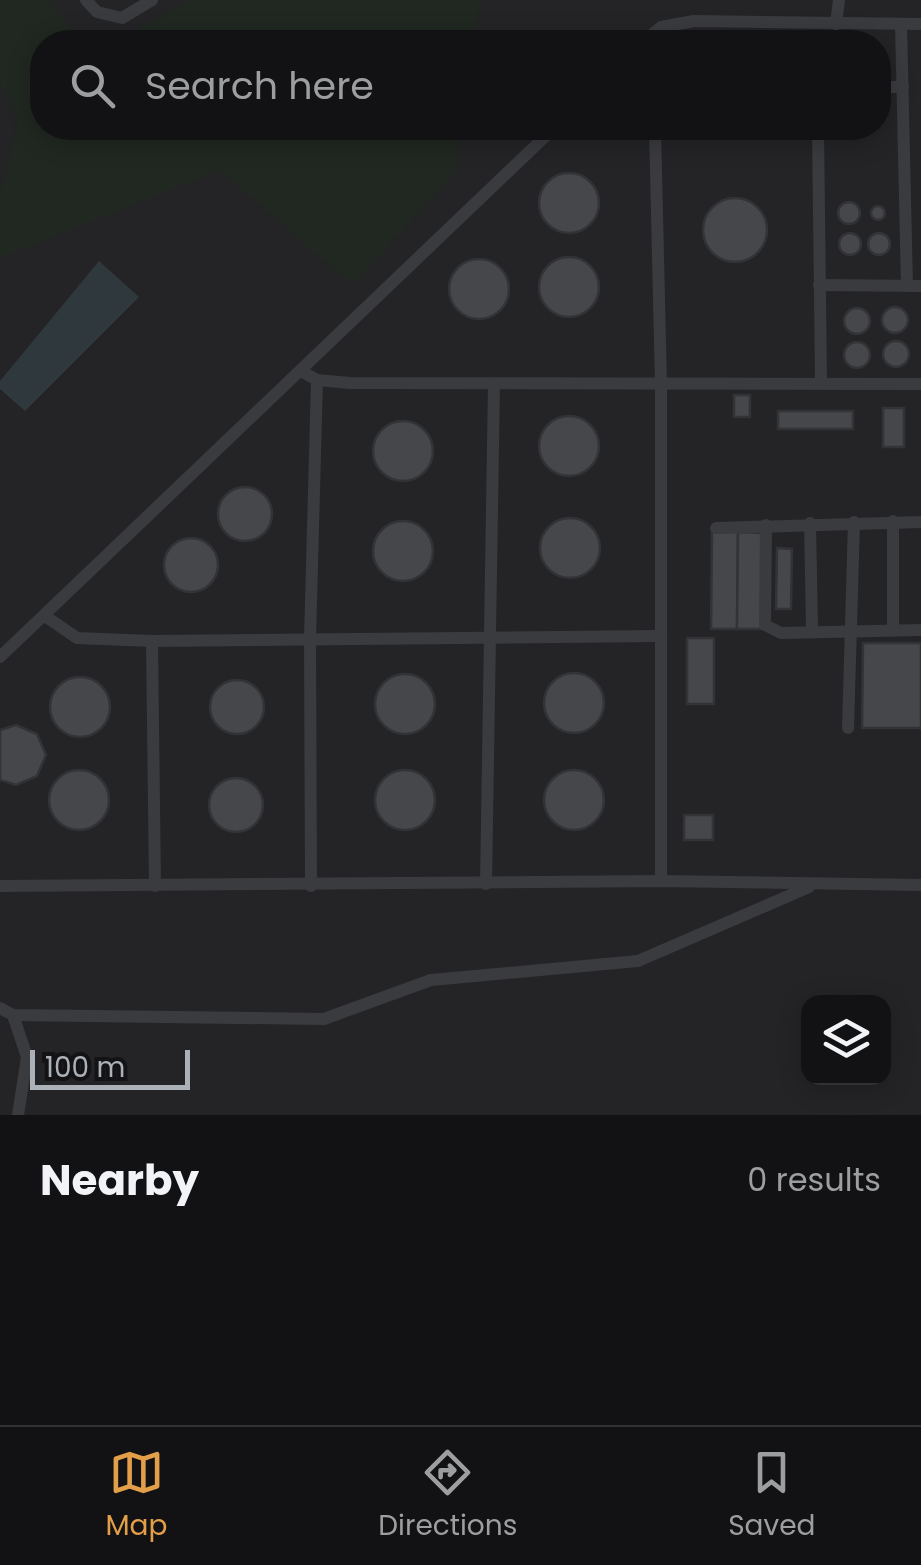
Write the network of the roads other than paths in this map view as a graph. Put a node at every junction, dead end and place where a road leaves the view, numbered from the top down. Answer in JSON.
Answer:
{"nodes":[{"id":1,"x":86,"y":0,"type":"edge"},
{"id":2,"x":152,"y":0,"type":"edge"},
{"id":3,"x":838,"y":0,"type":"edge"},
{"id":4,"x":818,"y":24,"type":"junction"},
{"id":5,"x":836,"y":24,"type":"junction"},
{"id":6,"x":901,"y":24,"type":"junction"},
{"id":7,"x":921,"y":24,"type":"edge"},
{"id":8,"x":671,"y":30,"type":"edge"},
{"id":9,"x":818,"y":30,"type":"edge"},
{"id":10,"x":891,"y":87,"type":"edge"},
{"id":11,"x":903,"y":87,"type":"junction"},
{"id":12,"x":541,"y":140,"type":"edge"},
{"id":13,"x":655,"y":140,"type":"edge"},
{"id":14,"x":818,"y":140,"type":"edge"},
{"id":15,"x":914,"y":160,"type":"edge"},
{"id":16,"x":820,"y":285,"type":"junction"},
{"id":17,"x":914,"y":286,"type":"edge"},
{"id":18,"x":301,"y":370,"type":"junction"},
{"id":19,"x":317,"y":380,"type":"junction"},
{"id":20,"x":822,"y":382,"type":"junction"},
{"id":21,"x":494,"y":384,"type":"junction"},
{"id":22,"x":661,"y":384,"type":"junction"},
{"id":23,"x":921,"y":384,"type":"edge"},
{"id":24,"x":893,"y":521,"type":"junction"},
{"id":25,"x":854,"y":522,"type":"junction"},
{"id":26,"x":921,"y":522,"type":"edge"},
{"id":27,"x":810,"y":523,"type":"junction"},
{"id":28,"x":766,"y":525,"type":"junction"},
{"id":29,"x":716,"y":528,"type":"dead end"},
{"id":30,"x":45,"y":616,"type":"junction"},
{"id":31,"x":812,"y":629,"type":"junction"},
{"id":32,"x":853,"y":629,"type":"junction"},
{"id":33,"x":893,"y":629,"type":"junction"},
{"id":34,"x":921,"y":630,"type":"edge"},
{"id":35,"x":490,"y":636,"type":"junction"},
{"id":36,"x":658,"y":636,"type":"junction"},
{"id":37,"x":310,"y":639,"type":"junction"},
{"id":38,"x":152,"y":641,"type":"junction"},
{"id":39,"x":0,"y":657,"type":"edge"},
{"id":40,"x":848,"y":728,"type":"dead end"},
{"id":41,"x":661,"y":881,"type":"junction"},
{"id":42,"x":486,"y":884,"type":"junction"},
{"id":43,"x":816,"y":884,"type":"junction"},
{"id":44,"x":921,"y":885,"type":"edge"},
{"id":45,"x":0,"y":886,"type":"edge"},
{"id":46,"x":155,"y":886,"type":"junction"},
{"id":47,"x":311,"y":886,"type":"junction"},
{"id":48,"x":6,"y":1012,"type":"edge"},
{"id":49,"x":18,"y":1115,"type":"edge"}],
"edges":[{"from":1,"to":2,"type":"lane"},
{"from":3,"to":5,"type":"lane"},
{"from":4,"to":5,"type":"lane"},
{"from":4,"to":8,"type":"lane"},
{"from":4,"to":9,"type":"lane"},
{"from":5,"to":6,"type":"lane"},
{"from":6,"to":7,"type":"lane"},
{"from":6,"to":11,"type":"lane"},
{"from":10,"to":11,"type":"lane"},
{"from":11,"to":15,"type":"lane"},
{"from":12,"to":18,"type":"lane"},
{"from":13,"to":22,"type":"lane"},
{"from":14,"to":16,"type":"lane"},
{"from":15,"to":17,"type":"lane"},
{"from":16,"to":17,"type":"lane"},
{"from":16,"to":20,"type":"lane"},
{"from":18,"to":19,"type":"lane"},
{"from":18,"to":30,"type":"lane"},
{"from":19,"to":21,"type":"lane"},
{"from":19,"to":37,"type":"lane"},
{"from":20,"to":22,"type":"lane"},
{"from":20,"to":23,"type":"lane"},
{"from":21,"to":22,"type":"lane"},
{"from":21,"to":35,"type":"lane"},
{"from":22,"to":36,"type":"lane"},
{"from":24,"to":25,"type":"lane"},
{"from":24,"to":26,"type":"lane"},
{"from":24,"to":33,"type":"lane"},
{"from":25,"to":27,"type":"lane"},
{"from":25,"to":32,"type":"lane"},
{"from":27,"to":28,"type":"lane"},
{"from":27,"to":31,"type":"lane"},
{"from":28,"to":29,"type":"lane"},
{"from":28,"to":31,"type":"lane"},
{"from":30,"to":38,"type":"lane"},
{"from":30,"to":39,"type":"lane"},
{"from":31,"to":32,"type":"lane"},
{"from":32,"to":33,"type":"lane"},
{"from":32,"to":40,"type":"lane"},
{"from":33,"to":34,"type":"lane"},
{"from":35,"to":36,"type":"lane"},
{"from":35,"to":37,"type":"lane"},
{"from":35,"to":42,"type":"lane"},
{"from":36,"to":41,"type":"lane"},
{"from":37,"to":38,"type":"lane"},
{"from":37,"to":47,"type":"lane"},
{"from":38,"to":46,"type":"lane"},
{"from":41,"to":42,"type":"lane"},
{"from":41,"to":43,"type":"lane"},
{"from":42,"to":47,"type":"lane"},
{"from":43,"to":44,"type":"lane"},
{"from":43,"to":48,"type":"lane"},
{"from":45,"to":46,"type":"lane"},
{"from":46,"to":47,"type":"lane"},
{"from":48,"to":49,"type":"lane"}]}
